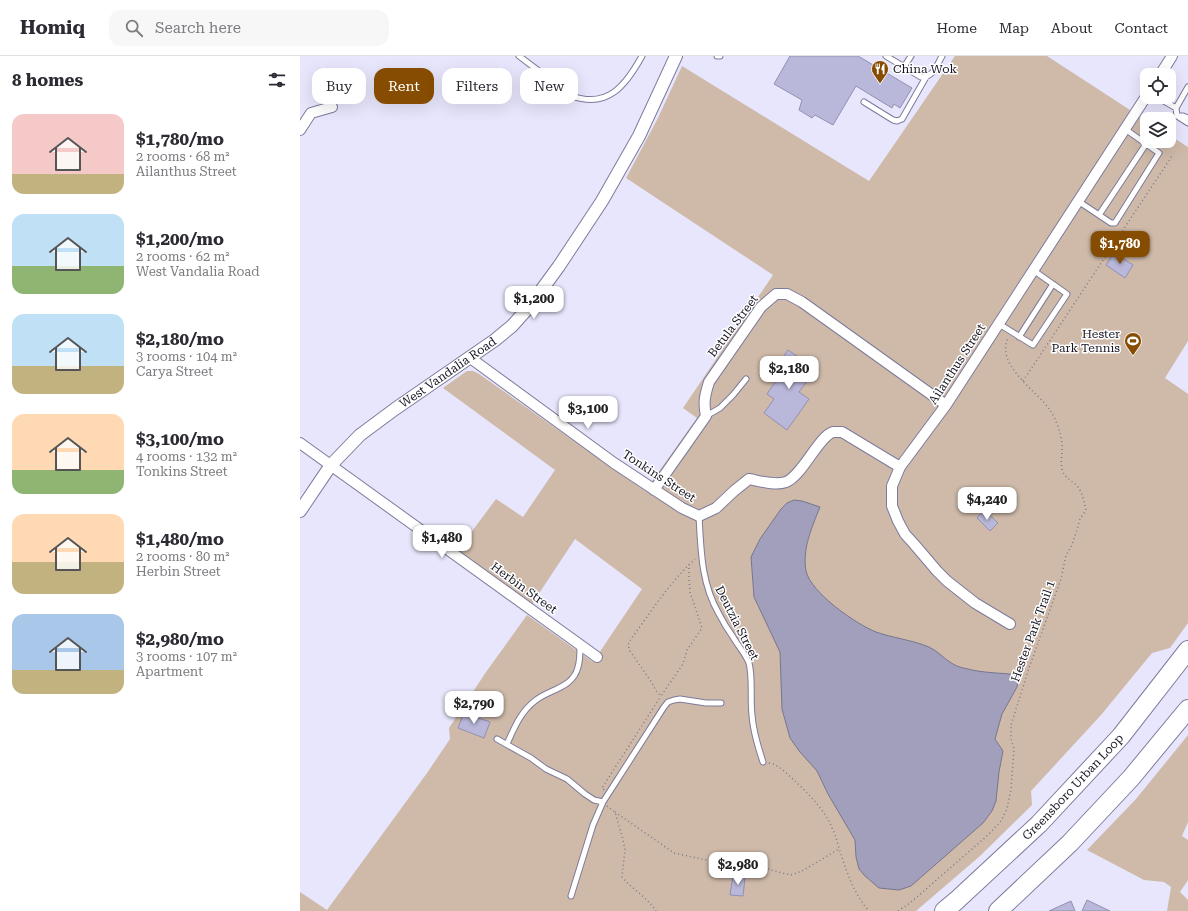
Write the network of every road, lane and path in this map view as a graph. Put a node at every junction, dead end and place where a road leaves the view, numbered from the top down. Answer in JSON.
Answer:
{"nodes":[{"id":1,"x":519,"y":56,"type":"edge"},
{"id":2,"x":642,"y":56,"type":"edge"},
{"id":3,"x":676,"y":56,"type":"edge"},
{"id":4,"x":886,"y":56,"type":"edge"},
{"id":5,"x":911,"y":56,"type":"edge"},
{"id":6,"x":942,"y":56,"type":"edge"},
{"id":7,"x":1172,"y":56,"type":"edge"},
{"id":8,"x":904,"y":67,"type":"junction"},
{"id":9,"x":1164,"y":68,"type":"edge"},
{"id":10,"x":926,"y":77,"type":"junction"},
{"id":11,"x":1188,"y":87,"type":"edge"},
{"id":12,"x":864,"y":102,"type":"dead end"},
{"id":13,"x":1141,"y":104,"type":"edge"},
{"id":14,"x":1169,"y":104,"type":"edge"},
{"id":15,"x":332,"y":106,"type":"dead end"},
{"id":16,"x":1176,"y":108,"type":"junction"},
{"id":17,"x":1177,"y":116,"type":"junction"},
{"id":18,"x":1188,"y":118,"type":"edge"},
{"id":19,"x":1188,"y":123,"type":"edge"},
{"id":20,"x":1125,"y":129,"type":"junction"},
{"id":21,"x":300,"y":130,"type":"edge"},
{"id":22,"x":1140,"y":140,"type":"edge"},
{"id":23,"x":1143,"y":148,"type":"edge"},
{"id":24,"x":1152,"y":148,"type":"edge"},
{"id":25,"x":1172,"y":156,"type":"dead end"},
{"id":26,"x":1078,"y":201,"type":"junction"},
{"id":27,"x":1099,"y":214,"type":"junction"},
{"id":28,"x":1033,"y":270,"type":"junction"},
{"id":29,"x":1053,"y":284,"type":"junction"},
{"id":30,"x":998,"y":324,"type":"junction"},
{"id":31,"x":1019,"y":336,"type":"junction"},
{"id":32,"x":1008,"y":338,"type":"dead end"},
{"id":33,"x":469,"y":358,"type":"junction"},
{"id":34,"x":746,"y":379,"type":"dead end"},
{"id":35,"x":1023,"y":381,"type":"junction"},
{"id":36,"x":946,"y":404,"type":"junction"},
{"id":37,"x":706,"y":416,"type":"junction"},
{"id":38,"x":300,"y":443,"type":"edge"},
{"id":39,"x":331,"y":465,"type":"junction"},
{"id":40,"x":900,"y":467,"type":"junction"},
{"id":41,"x":654,"y":490,"type":"junction"},
{"id":42,"x":300,"y":511,"type":"edge"},
{"id":43,"x":699,"y":516,"type":"junction"},
{"id":44,"x":702,"y":552,"type":"junction"},
{"id":45,"x":689,"y":564,"type":"junction"},
{"id":46,"x":1010,"y":624,"type":"dead end"},
{"id":47,"x":580,"y":645,"type":"junction"},
{"id":48,"x":1188,"y":650,"type":"edge"},
{"id":49,"x":597,"y":657,"type":"dead end"},
{"id":50,"x":661,"y":696,"type":"junction"},
{"id":51,"x":721,"y":703,"type":"dead end"},
{"id":52,"x":1188,"y":709,"type":"edge"},
{"id":53,"x":497,"y":739,"type":"dead end"},
{"id":54,"x":507,"y":744,"type":"junction"},
{"id":55,"x":763,"y":762,"type":"joint"},
{"id":56,"x":609,"y":792,"type":"junction"},
{"id":57,"x":602,"y":802,"type":"junction"},
{"id":58,"x":615,"y":812,"type":"junction"},
{"id":59,"x":839,"y":849,"type":"junction"},
{"id":60,"x":571,"y":896,"type":"dead end"},
{"id":61,"x":656,"y":911,"type":"edge"},
{"id":62,"x":869,"y":911,"type":"edge"},
{"id":63,"x":898,"y":911,"type":"edge"},
{"id":64,"x":944,"y":911,"type":"edge"},
{"id":65,"x":998,"y":911,"type":"edge"}],
"edges":[{"from":1,"to":2,"type":"lane"},
{"from":3,"to":33,"type":"street","name":"West Vandalia Road"},
{"from":4,"to":8,"type":"lane"},
{"from":5,"to":8,"type":"lane"},
{"from":6,"to":10,"type":"lane"},
{"from":7,"to":9,"type":"street"},
{"from":8,"to":10,"type":"lane"},
{"from":10,"to":12,"type":"lane"},
{"from":11,"to":16,"type":"lane"},
{"from":13,"to":20,"type":"street","name":"Ailanthus Street"},
{"from":14,"to":16,"type":"lane"},
{"from":15,"to":21,"type":"street"},
{"from":16,"to":17,"type":"lane"},
{"from":17,"to":18,"type":"lane"},
{"from":17,"to":19,"type":"lane"},
{"from":20,"to":22,"type":"lane"},
{"from":20,"to":26,"type":"street","name":"Ailanthus Street"},
{"from":23,"to":27,"type":"lane"},
{"from":24,"to":27,"type":"lane"},
{"from":25,"to":35,"type":"path"},
{"from":26,"to":27,"type":"lane"},
{"from":26,"to":28,"type":"street","name":"Ailanthus Street"},
{"from":28,"to":29,"type":"lane"},
{"from":28,"to":30,"type":"street","name":"Ailanthus Street"},
{"from":29,"to":31,"type":"lane"},
{"from":29,"to":31,"type":"lane"},
{"from":30,"to":31,"type":"lane"},
{"from":30,"to":36,"type":"street","name":"Ailanthus Street"},
{"from":32,"to":35,"type":"path","name":"Hester Park Trail 1"},
{"from":33,"to":39,"type":"street","name":"West Vandalia Road"},
{"from":33,"to":41,"type":"street","name":"Tonkins Street"},
{"from":34,"to":37,"type":"lane"},
{"from":35,"to":63,"type":"path","name":"Hester Park Trail 1"},
{"from":36,"to":37,"type":"street","name":"Betula Street"},
{"from":36,"to":40,"type":"street","name":"Ailanthus Street"},
{"from":37,"to":41,"type":"street"},
{"from":38,"to":39,"type":"street","name":"Herbin Street"},
{"from":39,"to":42,"type":"street","name":"West Vandalia Road"},
{"from":39,"to":47,"type":"street","name":"Herbin Street"},
{"from":40,"to":43,"type":"street"},
{"from":40,"to":46,"type":"street","name":"Ailanthus Street"},
{"from":41,"to":43,"type":"street","name":"Tonkins Street"},
{"from":43,"to":44,"type":"lane","name":"Deutzia Street"},
{"from":44,"to":45,"type":"path"},
{"from":44,"to":55,"type":"lane","name":"Deutzia Street"},
{"from":45,"to":50,"type":"path"},
{"from":45,"to":50,"type":"path"},
{"from":47,"to":49,"type":"street","name":"Herbin Street"},
{"from":47,"to":54,"type":"lane"},
{"from":48,"to":64,"type":"highway","name":"Greensboro Urban Loop"},
{"from":50,"to":56,"type":"path"},
{"from":51,"to":56,"type":"lane"},
{"from":52,"to":65,"type":"highway"},
{"from":53,"to":54,"type":"lane"},
{"from":54,"to":57,"type":"lane"},
{"from":55,"to":59,"type":"path"},
{"from":56,"to":57,"type":"lane"},
{"from":57,"to":58,"type":"path"},
{"from":57,"to":60,"type":"lane"},
{"from":58,"to":59,"type":"path"},
{"from":58,"to":61,"type":"path"},
{"from":59,"to":62,"type":"path"}]}
